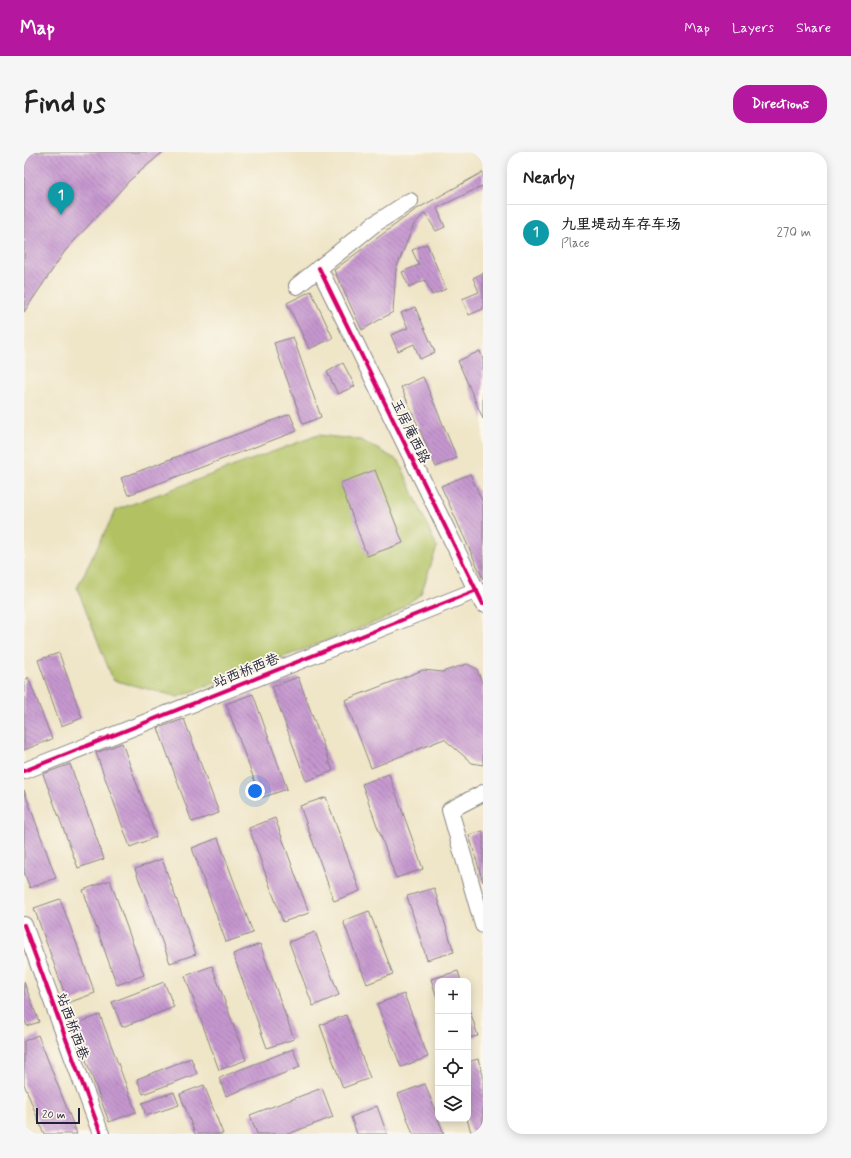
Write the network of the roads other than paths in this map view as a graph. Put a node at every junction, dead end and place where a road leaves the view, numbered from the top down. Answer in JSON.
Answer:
{"nodes":[{"id":1,"x":410,"y":201,"type":"dead end"},
{"id":2,"x":319,"y":268,"type":"junction"},
{"id":3,"x":297,"y":286,"type":"dead end"},
{"id":4,"x":480,"y":597,"type":"edge"},
{"id":5,"x":24,"y":771,"type":"edge"},
{"id":6,"x":483,"y":793,"type":"edge"},
{"id":7,"x":24,"y":925,"type":"edge"},
{"id":8,"x":483,"y":926,"type":"edge"},
{"id":9,"x":101,"y":1134,"type":"edge"}],
"edges":[{"from":1,"to":2,"type":"street"},
{"from":2,"to":3,"type":"street"},
{"from":2,"to":4,"type":"street","name":"玉居庵西路"},
{"from":4,"to":5,"type":"street","name":"站西桥西巷"},
{"from":6,"to":8,"type":"street"},
{"from":7,"to":9,"type":"street","name":"站西桥西巷"}]}
